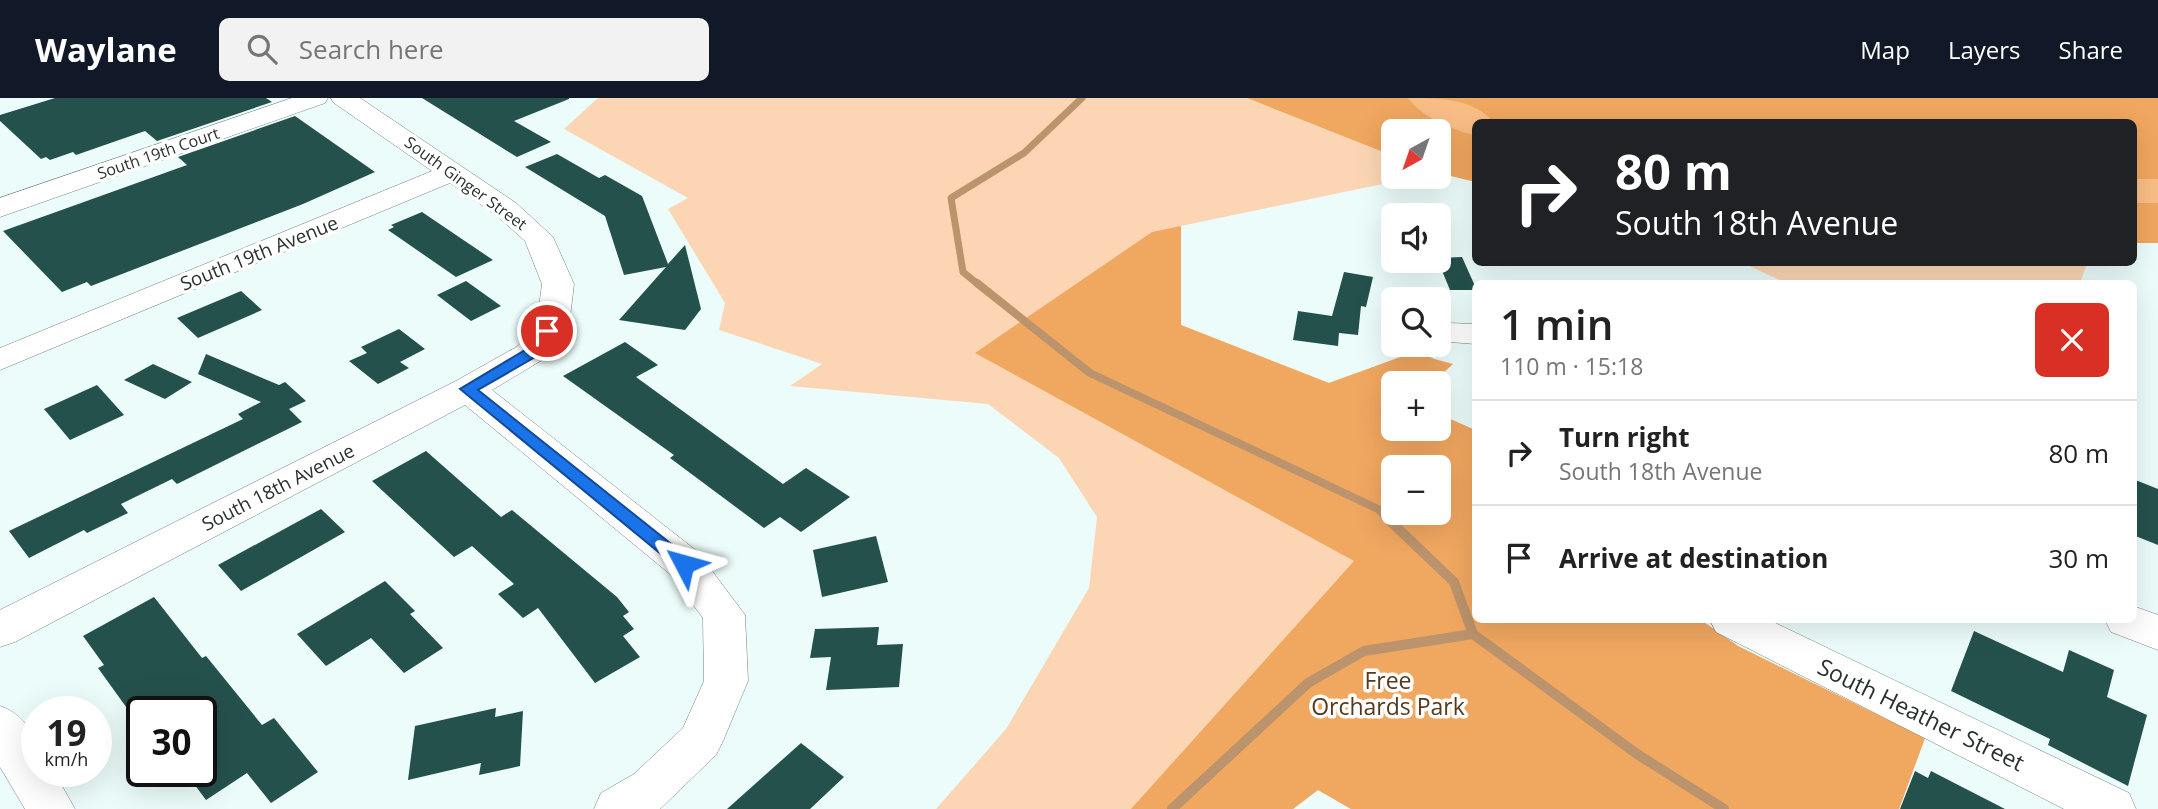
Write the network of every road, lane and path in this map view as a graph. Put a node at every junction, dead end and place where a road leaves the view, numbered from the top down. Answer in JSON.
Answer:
{"nodes":[{"id":1,"x":316,"y":98,"type":"edge"},
{"id":2,"x":343,"y":98,"type":"edge"},
{"id":3,"x":454,"y":172,"type":"junction"},
{"id":4,"x":0,"y":208,"type":"edge"},
{"id":5,"x":547,"y":331,"type":"joint"},
{"id":6,"x":0,"y":360,"type":"edge"},
{"id":7,"x":468,"y":389,"type":"junction"},
{"id":8,"x":1737,"y":623,"type":"edge"},
{"id":9,"x":2133,"y":623,"type":"edge"},
{"id":10,"x":0,"y":630,"type":"edge"},
{"id":11,"x":2158,"y":633,"type":"edge"},
{"id":12,"x":0,"y":726,"type":"edge"},
{"id":13,"x":51,"y":809,"type":"edge"},
{"id":14,"x":618,"y":809,"type":"edge"},
{"id":15,"x":2112,"y":809,"type":"edge"}],
"edges":[{"from":1,"to":4,"type":"street","name":"South 19th Court"},
{"from":2,"to":3,"type":"street","name":"South Ginger Street"},
{"from":3,"to":5,"type":"street","name":"South Ginger Street"},
{"from":3,"to":6,"type":"street","name":"South 19th Avenue"},
{"from":5,"to":7,"type":"street","name":"South 18th Avenue"},
{"from":7,"to":10,"type":"street","name":"South 18th Avenue"},
{"from":7,"to":14,"type":"street"},
{"from":8,"to":15,"type":"street","name":"South Heather Street"},
{"from":9,"to":11,"type":"street"},
{"from":12,"to":13,"type":"street"}]}
